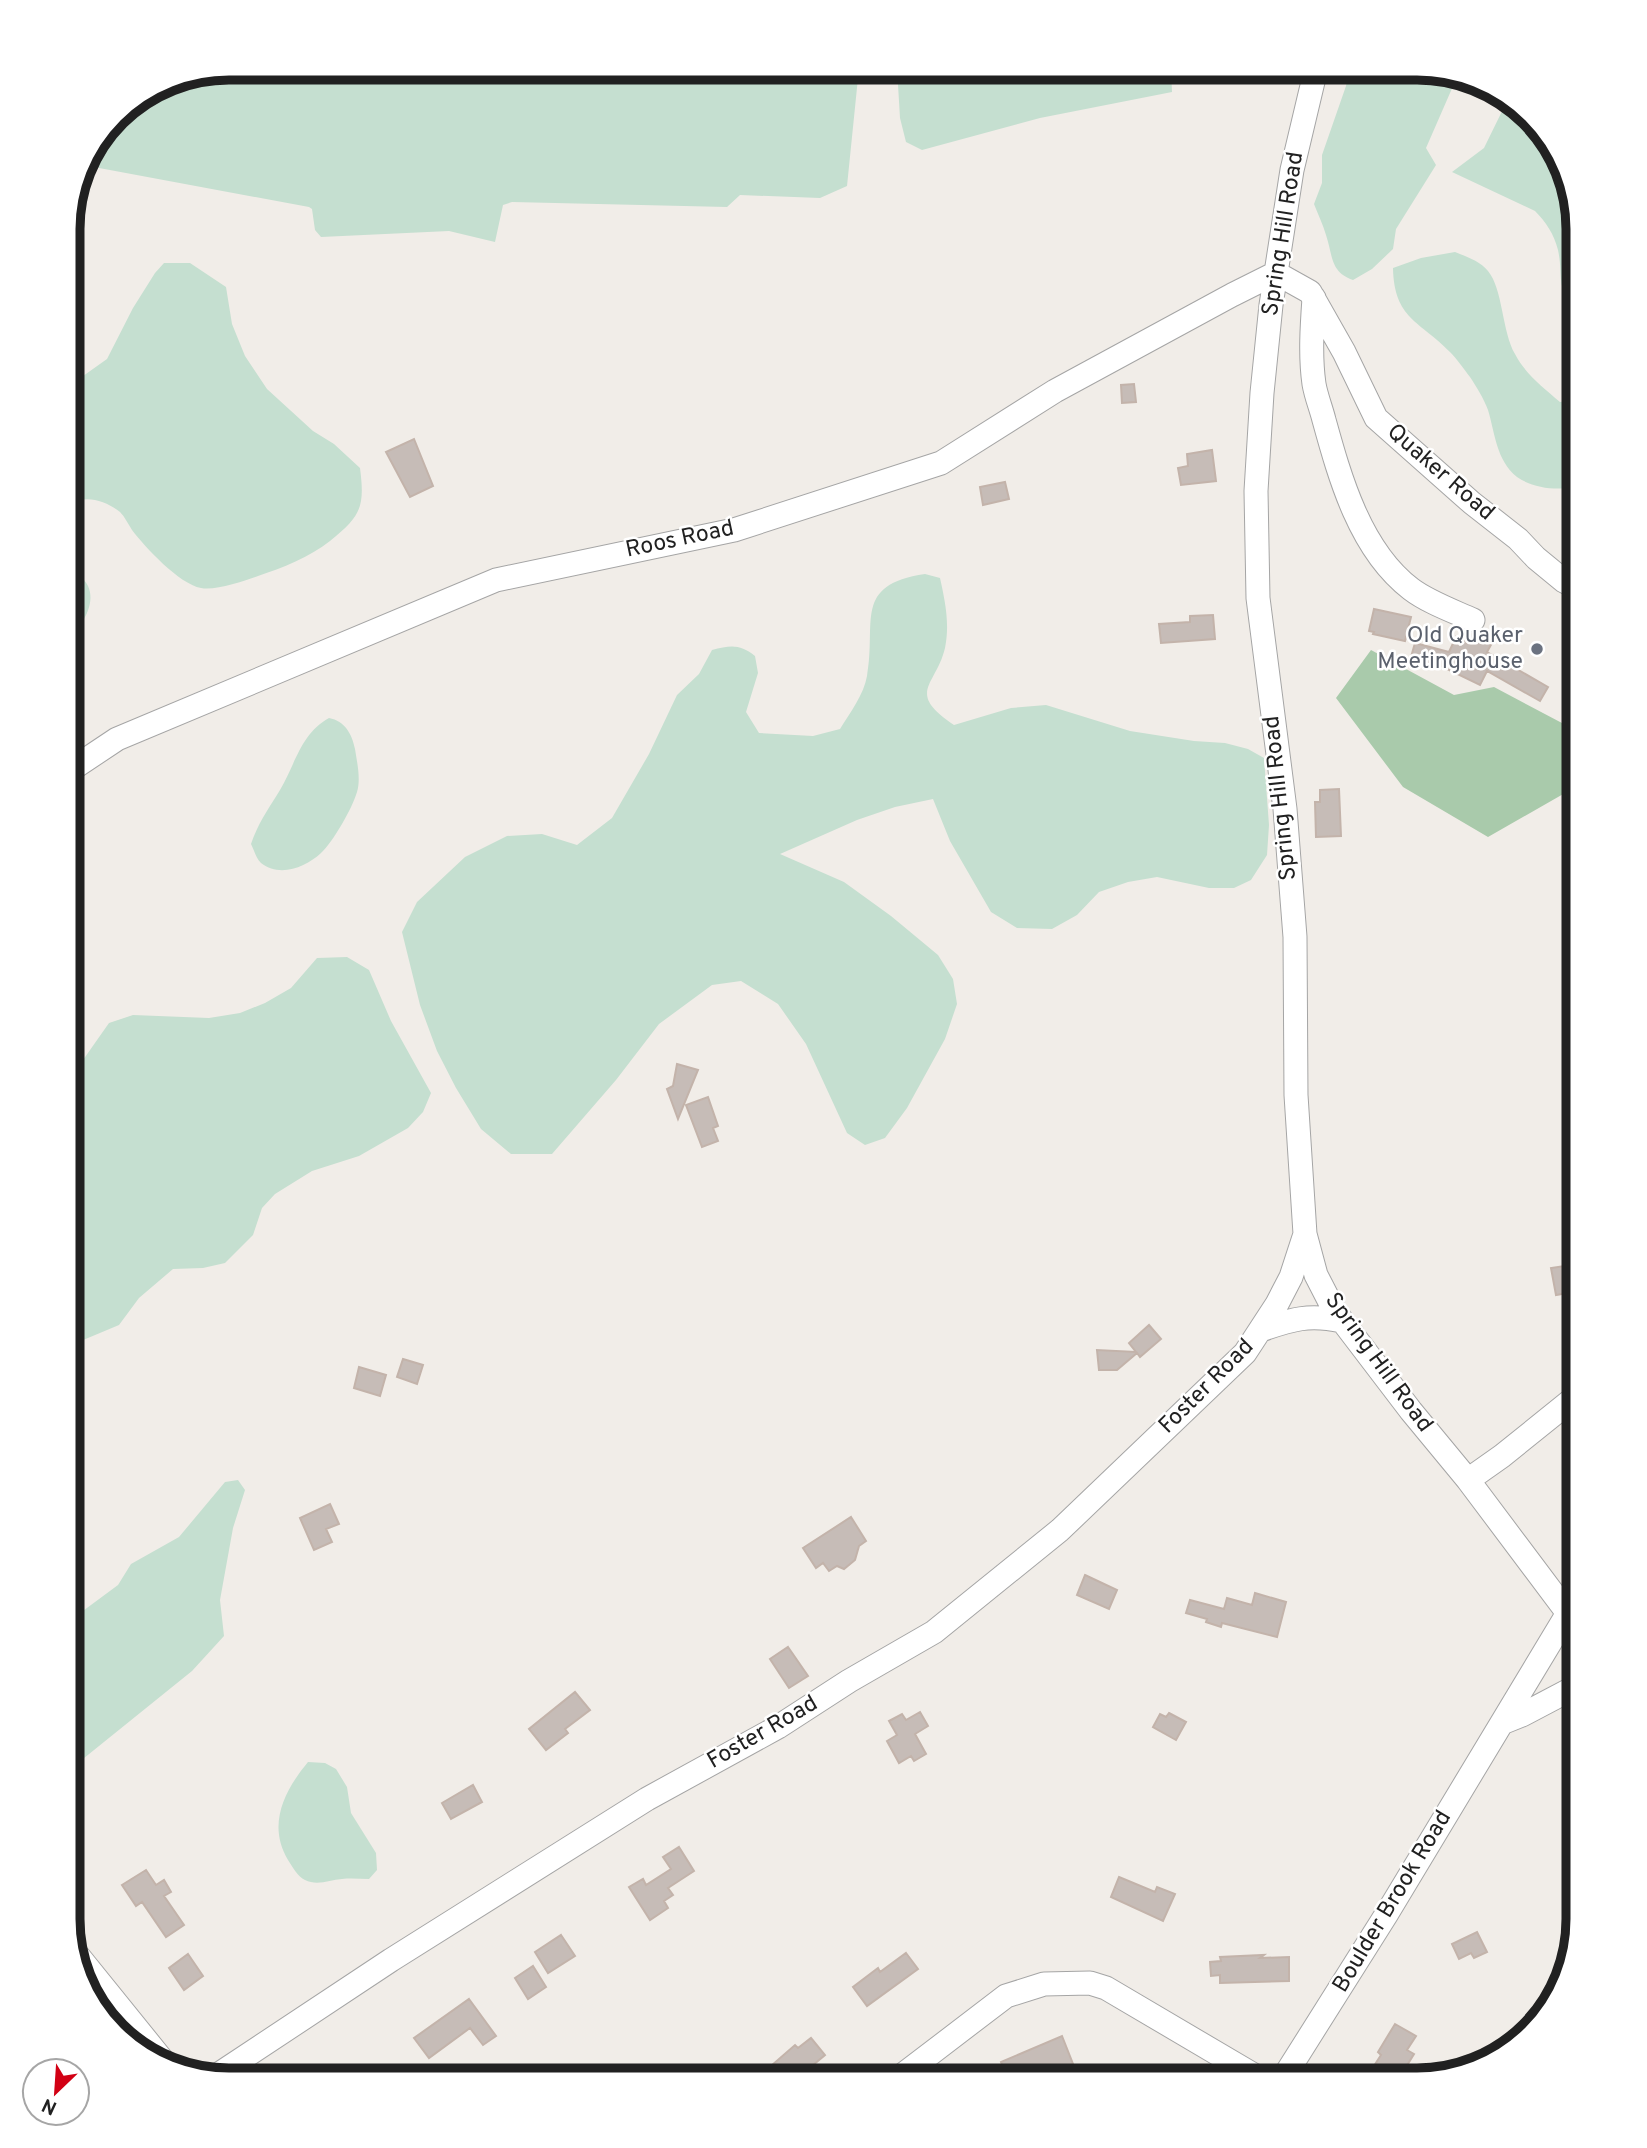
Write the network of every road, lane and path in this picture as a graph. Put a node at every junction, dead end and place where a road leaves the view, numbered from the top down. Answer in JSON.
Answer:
{"nodes":[{"id":1,"x":1313,"y":81,"type":"edge"},
{"id":2,"x":1276,"y":273,"type":"junction"},
{"id":3,"x":1314,"y":298,"type":"junction"},
{"id":4,"x":1566,"y":582,"type":"edge"},
{"id":5,"x":1473,"y":620,"type":"dead end"},
{"id":6,"x":81,"y":763,"type":"edge"},
{"id":7,"x":1305,"y":1234,"type":"junction"},
{"id":8,"x":1342,"y":1321,"type":"junction"},
{"id":9,"x":1261,"y":1330,"type":"junction"},
{"id":10,"x":1566,"y":1405,"type":"edge"},
{"id":11,"x":1468,"y":1480,"type":"junction"},
{"id":12,"x":1566,"y":1612,"type":"edge"},
{"id":13,"x":1566,"y":1631,"type":"edge"},
{"id":14,"x":1566,"y":1692,"type":"edge"},
{"id":15,"x":1502,"y":1723,"type":"junction"},
{"id":16,"x":89,"y":1969,"type":"edge"},
{"id":17,"x":148,"y":2043,"type":"edge"},
{"id":18,"x":230,"y":2067,"type":"edge"},
{"id":19,"x":913,"y":2067,"type":"edge"},
{"id":20,"x":1240,"y":2067,"type":"edge"},
{"id":21,"x":1290,"y":2067,"type":"edge"}],
"edges":[{"from":1,"to":2,"type":"street","name":"Spring Hill Road"},
{"from":2,"to":3,"type":"street","name":"Quaker Road"},
{"from":2,"to":6,"type":"street","name":"Roos Road"},
{"from":2,"to":7,"type":"street","name":"Spring Hill Road"},
{"from":3,"to":4,"type":"street","name":"Quaker Road"},
{"from":3,"to":5,"type":"street"},
{"from":7,"to":8,"type":"street","name":"Spring Hill Road"},
{"from":7,"to":9,"type":"street","name":"Foster Road"},
{"from":8,"to":9,"type":"street","name":"Foster Road"},
{"from":8,"to":11,"type":"street","name":"Spring Hill Road"},
{"from":9,"to":18,"type":"street","name":"Foster Road"},
{"from":10,"to":11,"type":"street"},
{"from":11,"to":12,"type":"street","name":"Spring Hill Road"},
{"from":13,"to":15,"type":"street","name":"Boulder Brook Road"},
{"from":14,"to":15,"type":"street"},
{"from":15,"to":21,"type":"street","name":"Boulder Brook Road"},
{"from":16,"to":17,"type":"street"},
{"from":19,"to":20,"type":"street"}]}
